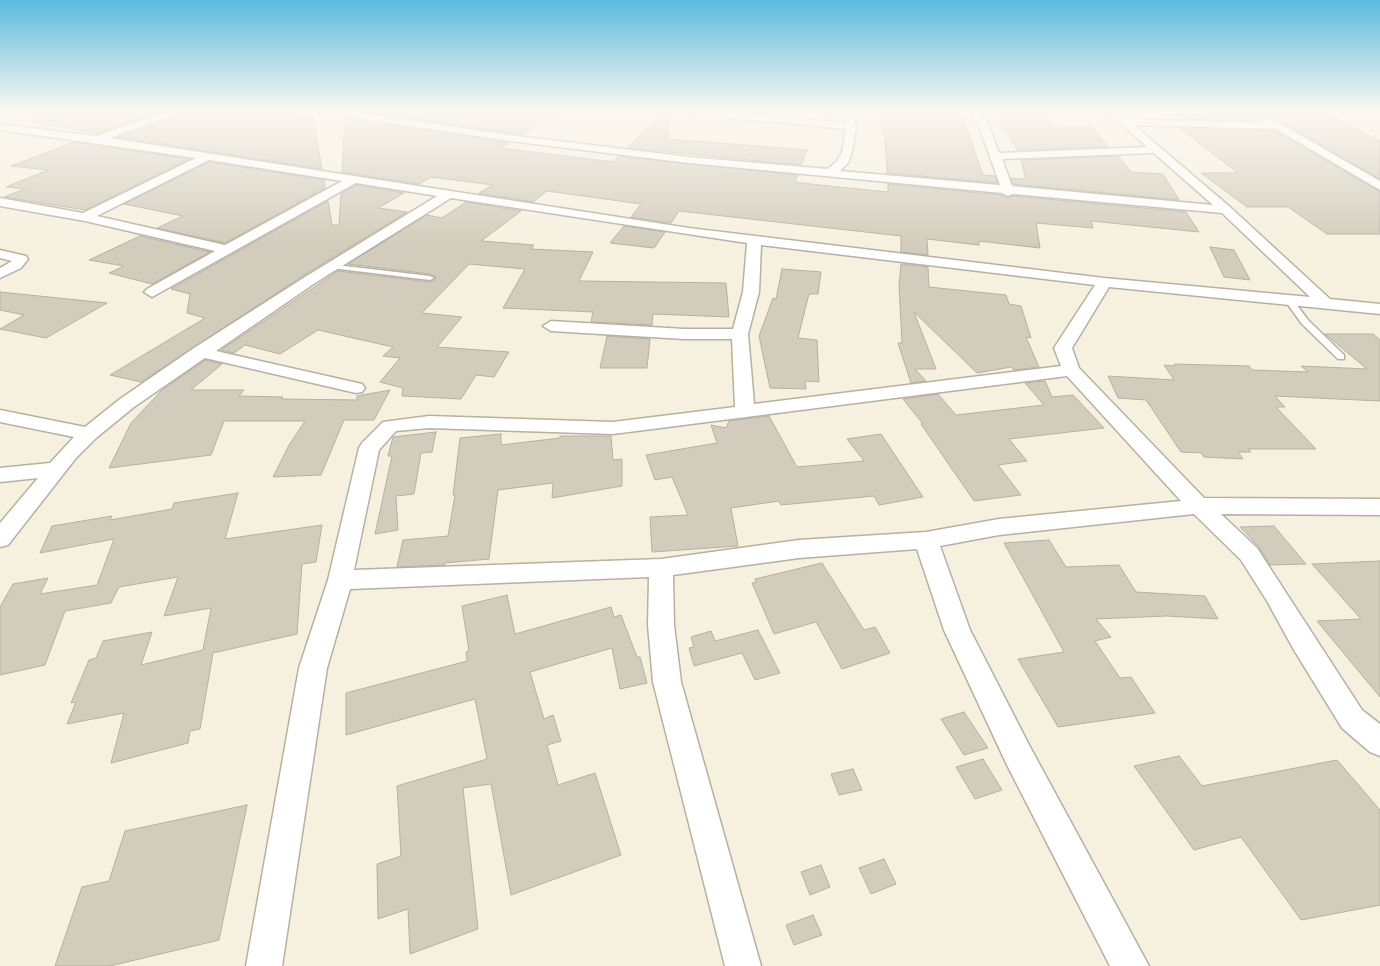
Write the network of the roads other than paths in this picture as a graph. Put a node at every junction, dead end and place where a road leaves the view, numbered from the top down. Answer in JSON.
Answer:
{"nodes":[{"id":1,"x":194,"y":156,"type":"edge"},
{"id":2,"x":656,"y":156,"type":"edge"},
{"id":3,"x":845,"y":156,"type":"edge"},
{"id":4,"x":995,"y":156,"type":"edge"},
{"id":5,"x":1163,"y":156,"type":"edge"},
{"id":6,"x":1328,"y":156,"type":"edge"},
{"id":7,"x":205,"y":158,"type":"junction"},
{"id":8,"x":831,"y":173,"type":"junction"},
{"id":9,"x":353,"y":180,"type":"junction"},
{"id":10,"x":1380,"y":186,"type":"edge"},
{"id":11,"x":1008,"y":192,"type":"junction"},
{"id":12,"x":449,"y":194,"type":"junction"},
{"id":13,"x":0,"y":202,"type":"edge"},
{"id":14,"x":1226,"y":210,"type":"junction"},
{"id":15,"x":85,"y":217,"type":"junction"},
{"id":16,"x":754,"y":240,"type":"junction"},
{"id":17,"x":227,"y":250,"type":"junction"},
{"id":18,"x":0,"y":254,"type":"edge"},
{"id":19,"x":331,"y":266,"type":"junction"},
{"id":20,"x":0,"y":274,"type":"edge"},
{"id":21,"x":430,"y":278,"type":"dead end"},
{"id":22,"x":1104,"y":282,"type":"junction"},
{"id":23,"x":152,"y":292,"type":"dead end"},
{"id":24,"x":1290,"y":302,"type":"junction"},
{"id":25,"x":1327,"y":306,"type":"junction"},
{"id":26,"x":1380,"y":309,"type":"edge"},
{"id":27,"x":551,"y":326,"type":"dead end"},
{"id":28,"x":740,"y":334,"type":"junction"},
{"id":29,"x":200,"y":352,"type":"junction"},
{"id":30,"x":1341,"y":357,"type":"dead end"},
{"id":31,"x":1071,"y":370,"type":"junction"},
{"id":32,"x":356,"y":388,"type":"dead end"},
{"id":33,"x":745,"y":411,"type":"junction"},
{"id":34,"x":0,"y":416,"type":"edge"},
{"id":35,"x":89,"y":434,"type":"junction"},
{"id":36,"x":56,"y":469,"type":"junction"},
{"id":37,"x":0,"y":475,"type":"edge"},
{"id":38,"x":1199,"y":506,"type":"junction"},
{"id":39,"x":1380,"y":507,"type":"edge"},
{"id":40,"x":0,"y":539,"type":"edge"},
{"id":41,"x":926,"y":540,"type":"junction"},
{"id":42,"x":661,"y":568,"type":"junction"},
{"id":43,"x":340,"y":580,"type":"junction"},
{"id":44,"x":1380,"y":742,"type":"edge"},
{"id":45,"x":264,"y":966,"type":"edge"},
{"id":46,"x":743,"y":966,"type":"edge"},
{"id":47,"x":1131,"y":966,"type":"edge"}],
"edges":[{"from":1,"to":7,"type":"street"},
{"from":2,"to":8,"type":"street"},
{"from":3,"to":8,"type":"street"},
{"from":4,"to":11,"type":"street"},
{"from":5,"to":14,"type":"street"},
{"from":6,"to":10,"type":"street"},
{"from":7,"to":9,"type":"street"},
{"from":7,"to":15,"type":"street"},
{"from":8,"to":11,"type":"street"},
{"from":9,"to":12,"type":"street"},
{"from":9,"to":17,"type":"street"},
{"from":11,"to":14,"type":"street"},
{"from":12,"to":16,"type":"street"},
{"from":12,"to":19,"type":"street"},
{"from":13,"to":15,"type":"street"},
{"from":14,"to":25,"type":"street"},
{"from":15,"to":17,"type":"street"},
{"from":16,"to":22,"type":"street"},
{"from":16,"to":28,"type":"street"},
{"from":17,"to":23,"type":"street"},
{"from":18,"to":20,"type":"street"},
{"from":19,"to":21,"type":"lane"},
{"from":19,"to":29,"type":"street"},
{"from":22,"to":24,"type":"street"},
{"from":22,"to":31,"type":"street"},
{"from":24,"to":25,"type":"street"},
{"from":24,"to":30,"type":"lane"},
{"from":25,"to":26,"type":"street"},
{"from":27,"to":28,"type":"street"},
{"from":28,"to":33,"type":"street"},
{"from":29,"to":32,"type":"street"},
{"from":29,"to":35,"type":"street"},
{"from":31,"to":33,"type":"street"},
{"from":31,"to":38,"type":"street"},
{"from":33,"to":43,"type":"street"},
{"from":34,"to":35,"type":"street"},
{"from":35,"to":36,"type":"street"},
{"from":36,"to":37,"type":"street"},
{"from":36,"to":40,"type":"street"},
{"from":38,"to":39,"type":"street"},
{"from":38,"to":41,"type":"street"},
{"from":38,"to":44,"type":"street"},
{"from":41,"to":42,"type":"street"},
{"from":41,"to":47,"type":"street"},
{"from":42,"to":43,"type":"street"},
{"from":42,"to":46,"type":"street"},
{"from":43,"to":45,"type":"street"}]}
